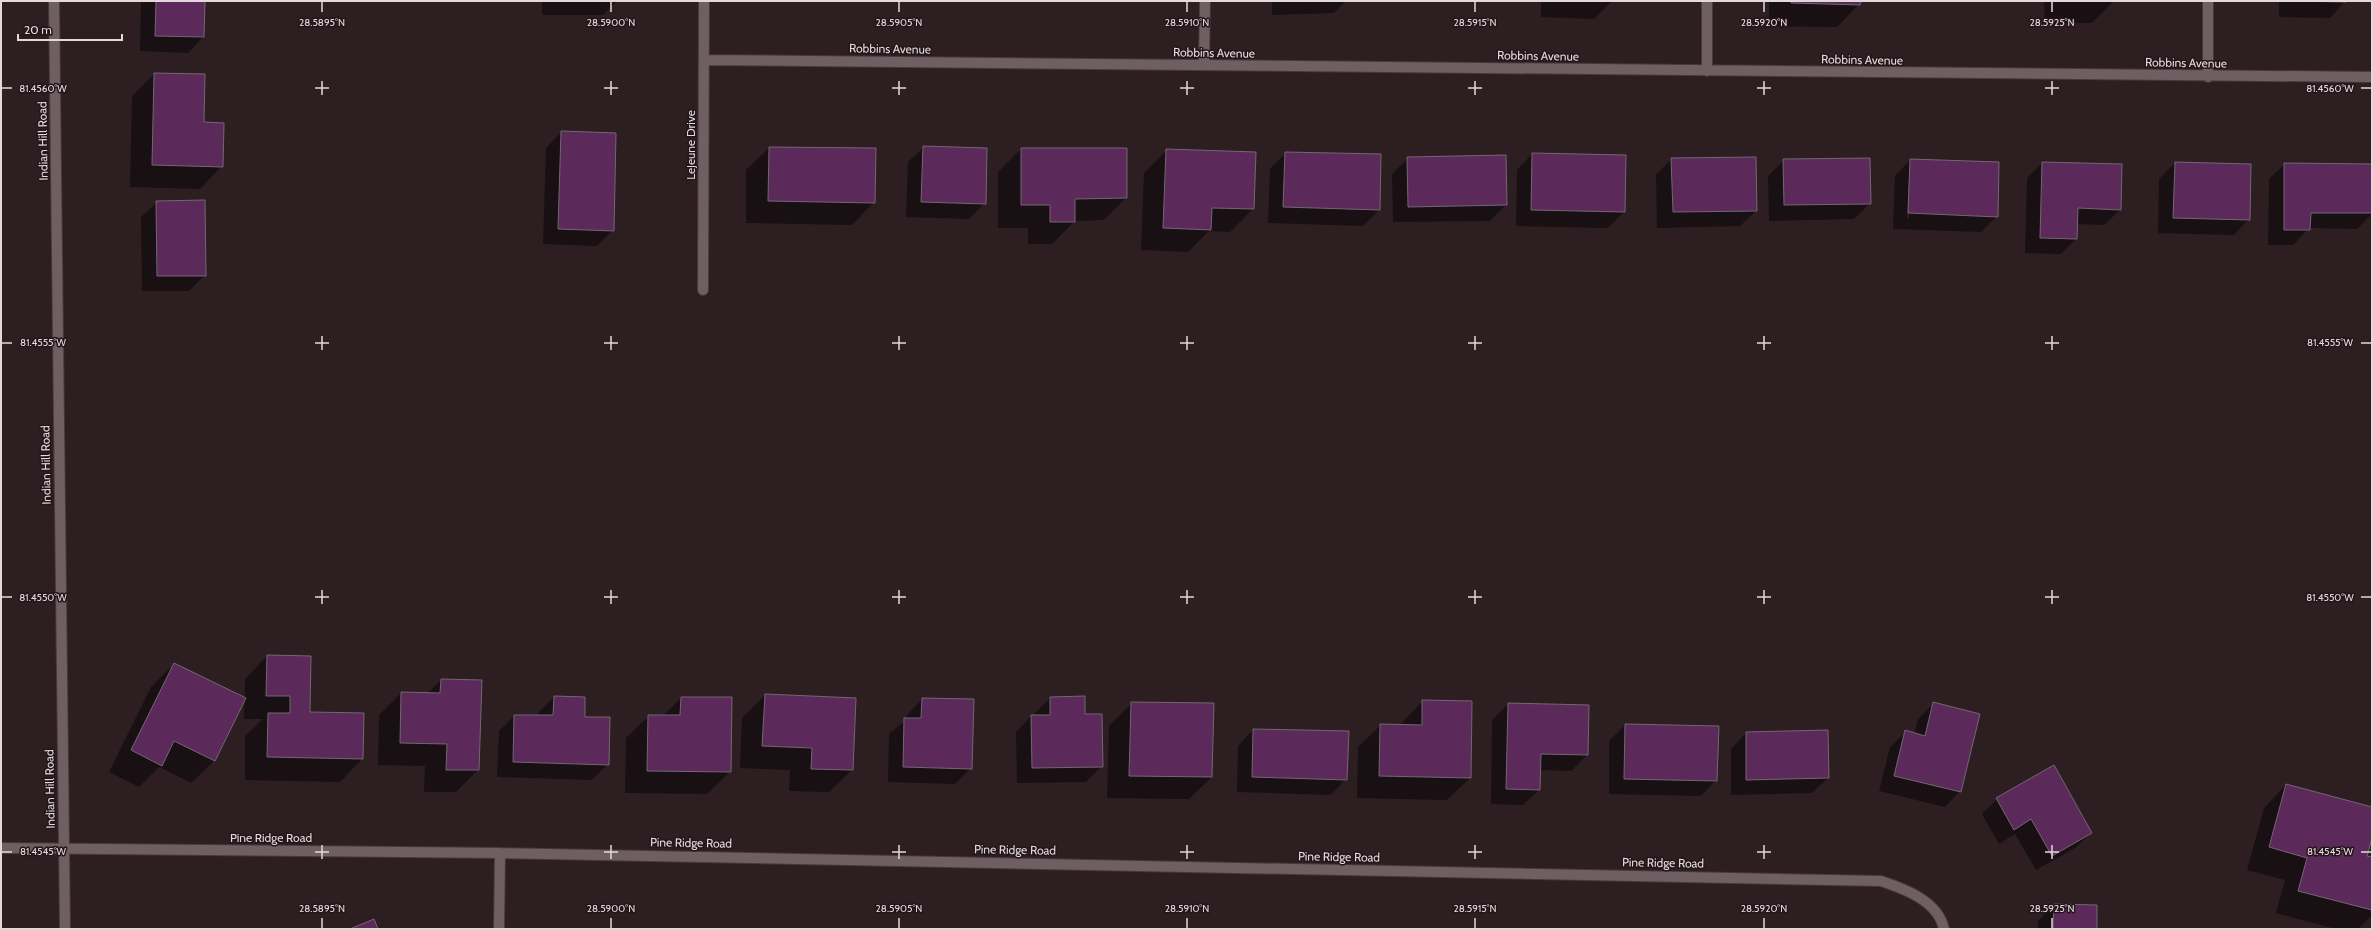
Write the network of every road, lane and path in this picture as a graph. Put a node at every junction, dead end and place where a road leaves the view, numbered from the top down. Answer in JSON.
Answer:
{"nodes":[{"id":1,"x":54,"y":1,"type":"edge"},
{"id":2,"x":704,"y":1,"type":"edge"},
{"id":3,"x":1205,"y":1,"type":"edge"},
{"id":4,"x":1707,"y":1,"type":"edge"},
{"id":5,"x":2208,"y":1,"type":"edge"},
{"id":6,"x":704,"y":60,"type":"junction"},
{"id":7,"x":1204,"y":65,"type":"junction"},
{"id":8,"x":1706,"y":71,"type":"junction"},
{"id":9,"x":2208,"y":77,"type":"junction"},
{"id":10,"x":2372,"y":78,"type":"edge"},
{"id":11,"x":704,"y":290,"type":"dead end"},
{"id":12,"x":1,"y":848,"type":"edge"},
{"id":13,"x":64,"y":850,"type":"junction"},
{"id":14,"x":500,"y":853,"type":"junction"},
{"id":15,"x":65,"y":929,"type":"edge"},
{"id":16,"x":499,"y":929,"type":"edge"},
{"id":17,"x":1944,"y":929,"type":"edge"}],
"edges":[{"from":1,"to":13,"type":"street","name":"Indian Hill Road"},
{"from":2,"to":6,"type":"street","name":"LeJeune Drive"},
{"from":3,"to":7,"type":"street"},
{"from":4,"to":8,"type":"street"},
{"from":5,"to":9,"type":"street"},
{"from":6,"to":7,"type":"street","name":"Robbins Avenue"},
{"from":6,"to":11,"type":"street","name":"LeJeune Drive"},
{"from":7,"to":8,"type":"street","name":"Robbins Avenue"},
{"from":8,"to":9,"type":"street","name":"Robbins Avenue"},
{"from":9,"to":10,"type":"street","name":"Robbins Avenue"},
{"from":12,"to":13,"type":"street","name":"Pine Ridge Road"},
{"from":13,"to":14,"type":"street","name":"Pine Ridge Road"},
{"from":13,"to":15,"type":"street","name":"Indian Hill Road"},
{"from":14,"to":16,"type":"street"},
{"from":14,"to":17,"type":"street","name":"Pine Ridge Road"}]}
